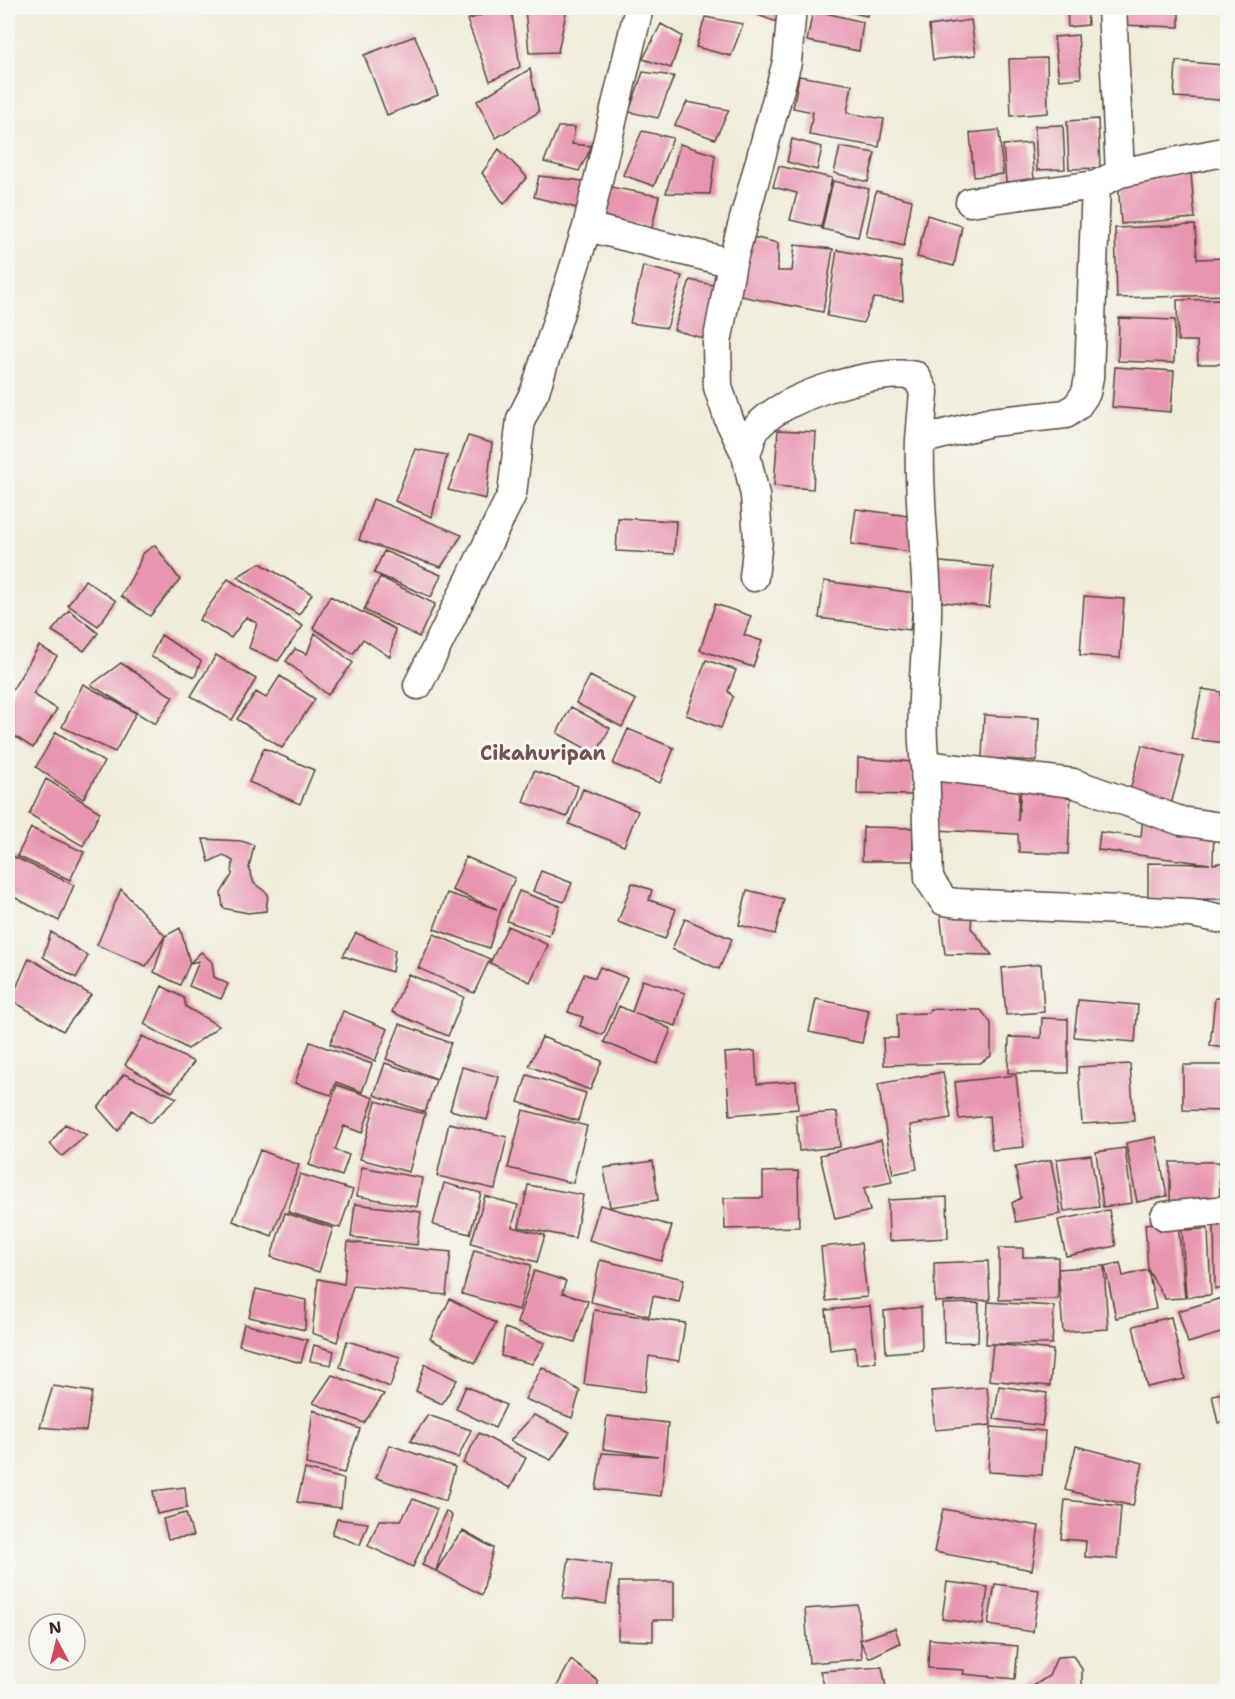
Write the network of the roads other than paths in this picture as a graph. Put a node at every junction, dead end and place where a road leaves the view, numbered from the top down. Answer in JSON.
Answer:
{"nodes":[{"id":1,"x":639,"y":8,"type":"edge"},
{"id":2,"x":792,"y":8,"type":"edge"},
{"id":3,"x":1112,"y":8,"type":"edge"},
{"id":4,"x":1227,"y":156,"type":"edge"},
{"id":5,"x":1108,"y":179,"type":"junction"},
{"id":6,"x":970,"y":202,"type":"dead end"},
{"id":7,"x":587,"y":228,"type":"junction"},
{"id":8,"x":732,"y":263,"type":"junction"},
{"id":9,"x":920,"y":440,"type":"junction"},
{"id":10,"x":746,"y":455,"type":"junction"},
{"id":11,"x":754,"y":577,"type":"dead end"},
{"id":12,"x":418,"y":685,"type":"dead end"},
{"id":13,"x":925,"y":765,"type":"junction"},
{"id":14,"x":1227,"y":828,"type":"edge"},
{"id":15,"x":1227,"y":920,"type":"edge"},
{"id":16,"x":1227,"y":1210,"type":"edge"},
{"id":17,"x":1165,"y":1216,"type":"dead end"}],
"edges":[{"from":1,"to":7,"type":"street"},
{"from":2,"to":8,"type":"street"},
{"from":3,"to":5,"type":"street"},
{"from":4,"to":5,"type":"street"},
{"from":5,"to":6,"type":"street"},
{"from":5,"to":9,"type":"street"},
{"from":7,"to":8,"type":"street"},
{"from":7,"to":12,"type":"street"},
{"from":8,"to":10,"type":"street"},
{"from":9,"to":10,"type":"street"},
{"from":9,"to":13,"type":"street"},
{"from":10,"to":11,"type":"street"},
{"from":13,"to":14,"type":"street"},
{"from":13,"to":15,"type":"street"},
{"from":16,"to":17,"type":"street"}]}
